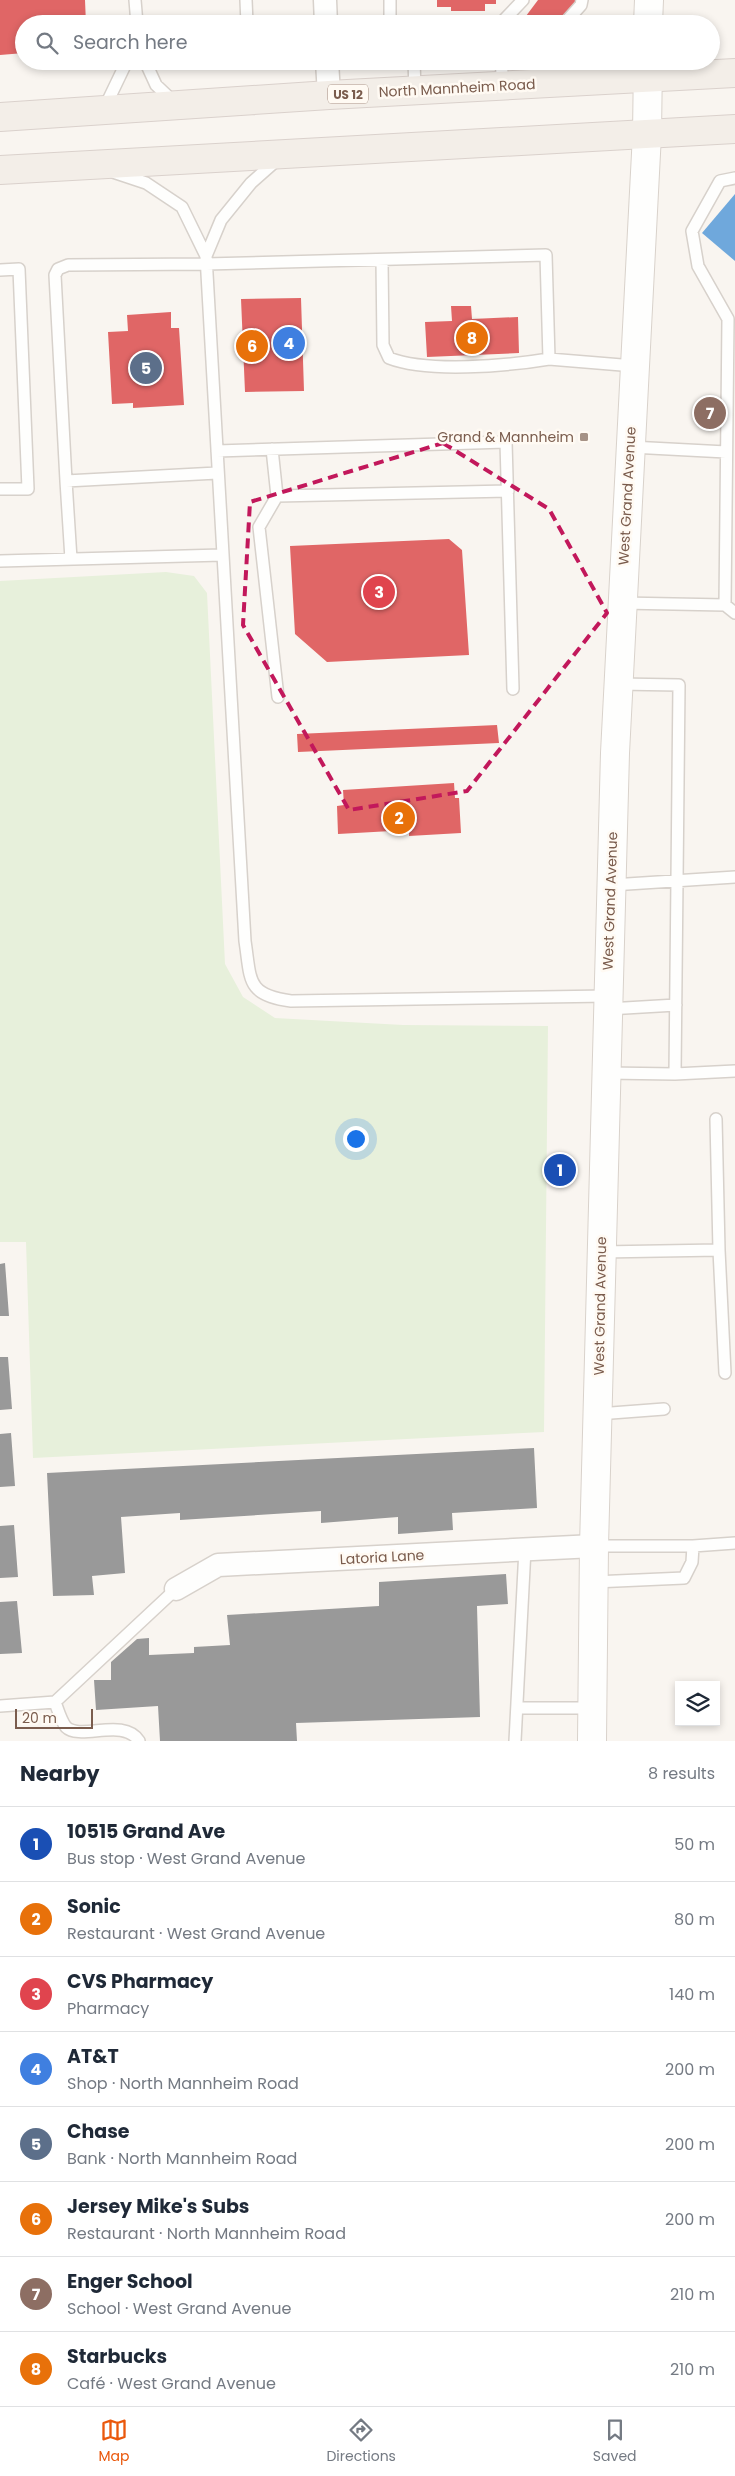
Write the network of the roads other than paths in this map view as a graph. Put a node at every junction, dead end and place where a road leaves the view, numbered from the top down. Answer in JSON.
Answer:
{"nodes":[{"id":1,"x":135,"y":0,"type":"edge"},
{"id":2,"x":246,"y":0,"type":"edge"},
{"id":3,"x":325,"y":0,"type":"edge"},
{"id":4,"x":390,"y":0,"type":"edge"},
{"id":5,"x":523,"y":0,"type":"edge"},
{"id":6,"x":582,"y":0,"type":"edge"},
{"id":7,"x":649,"y":0,"type":"edge"},
{"id":8,"x":136,"y":15,"type":"edge"},
{"id":9,"x":247,"y":15,"type":"edge"},
{"id":10,"x":326,"y":15,"type":"edge"},
{"id":11,"x":390,"y":15,"type":"edge"},
{"id":12,"x":509,"y":15,"type":"edge"},
{"id":13,"x":572,"y":15,"type":"edge"},
{"id":14,"x":648,"y":15,"type":"edge"},
{"id":15,"x":123,"y":70,"type":"edge"},
{"id":16,"x":149,"y":70,"type":"edge"},
{"id":17,"x":328,"y":70,"type":"edge"},
{"id":18,"x":415,"y":70,"type":"edge"},
{"id":19,"x":612,"y":70,"type":"edge"},
{"id":20,"x":648,"y":70,"type":"edge"},
{"id":21,"x":670,"y":70,"type":"edge"},
{"id":22,"x":502,"y":73,"type":"edge"},
{"id":23,"x":735,"y":73,"type":"edge"},
{"id":24,"x":415,"y":90,"type":"junction"},
{"id":25,"x":329,"y":96,"type":"junction"},
{"id":26,"x":178,"y":106,"type":"junction"},
{"id":27,"x":103,"y":110,"type":"junction"},
{"id":28,"x":0,"y":118,"type":"edge"},
{"id":29,"x":735,"y":129,"type":"edge"},
{"id":30,"x":647,"y":134,"type":"junction"},
{"id":31,"x":284,"y":154,"type":"junction"},
{"id":32,"x":88,"y":163,"type":"junction"},
{"id":33,"x":0,"y":170,"type":"edge"},
{"id":34,"x":735,"y":178,"type":"edge"},
{"id":35,"x":206,"y":260,"type":"junction"},
{"id":36,"x":382,"y":260,"type":"junction"},
{"id":37,"x":0,"y":270,"type":"edge"},
{"id":38,"x":548,"y":359,"type":"junction"},
{"id":39,"x":634,"y":366,"type":"junction"},
{"id":40,"x":629,"y":447,"type":"junction"},
{"id":41,"x":272,"y":449,"type":"junction"},
{"id":42,"x":217,"y":451,"type":"junction"},
{"id":43,"x":726,"y":452,"type":"junction"},
{"id":44,"x":217,"y":473,"type":"junction"},
{"id":45,"x":66,"y":481,"type":"junction"},
{"id":46,"x":0,"y":490,"type":"edge"},
{"id":47,"x":508,"y":491,"type":"junction"},
{"id":48,"x":277,"y":496,"type":"junction"},
{"id":49,"x":222,"y":555,"type":"junction"},
{"id":50,"x":71,"y":559,"type":"junction"},
{"id":51,"x":0,"y":561,"type":"edge"},
{"id":52,"x":621,"y":603,"type":"junction"},
{"id":53,"x":724,"y":605,"type":"junction"},
{"id":54,"x":735,"y":613,"type":"edge"},
{"id":55,"x":618,"y":684,"type":"junction"},
{"id":56,"x":513,"y":690,"type":"dead end"},
{"id":57,"x":278,"y":698,"type":"dead end"},
{"id":58,"x":735,"y":877,"type":"edge"},
{"id":59,"x":678,"y":882,"type":"junction"},
{"id":60,"x":611,"y":885,"type":"junction"},
{"id":61,"x":608,"y":1003,"type":"junction"},
{"id":62,"x":676,"y":1005,"type":"junction"},
{"id":63,"x":735,"y":1071,"type":"edge"},
{"id":64,"x":606,"y":1073,"type":"junction"},
{"id":65,"x":675,"y":1074,"type":"junction"},
{"id":66,"x":716,"y":1119,"type":"dead end"},
{"id":67,"x":719,"y":1250,"type":"junction"},
{"id":68,"x":601,"y":1252,"type":"junction"},
{"id":69,"x":724,"y":1374,"type":"dead end"},
{"id":70,"x":664,"y":1409,"type":"dead end"},
{"id":71,"x":598,"y":1414,"type":"junction"},
{"id":72,"x":735,"y":1543,"type":"edge"},
{"id":73,"x":594,"y":1546,"type":"junction"},
{"id":74,"x":693,"y":1546,"type":"junction"},
{"id":75,"x":525,"y":1549,"type":"junction"},
{"id":76,"x":594,"y":1582,"type":"junction"},
{"id":77,"x":176,"y":1589,"type":"joint"},
{"id":78,"x":55,"y":1702,"type":"junction"},
{"id":79,"x":0,"y":1706,"type":"edge"},
{"id":80,"x":517,"y":1708,"type":"junction"},
{"id":81,"x":592,"y":1708,"type":"junction"},
{"id":82,"x":139,"y":1741,"type":"edge"},
{"id":83,"x":515,"y":1741,"type":"edge"},
{"id":84,"x":592,"y":1741,"type":"edge"}],
"edges":[{"from":1,"to":8,"type":"lane"},
{"from":2,"to":9,"type":"lane"},
{"from":3,"to":10,"type":"street"},
{"from":4,"to":11,"type":"lane"},
{"from":5,"to":12,"type":"lane"},
{"from":6,"to":13,"type":"lane"},
{"from":7,"to":14,"type":"main road"},
{"from":15,"to":27,"type":"lane"},
{"from":16,"to":26,"type":"lane"},
{"from":17,"to":25,"type":"street"},
{"from":18,"to":24,"type":"lane"},
{"from":19,"to":22,"type":"main road","name":"North Mannheim Road","number":"US 12"},
{"from":20,"to":30,"type":"main road","name":"West Grand Avenue"},
{"from":21,"to":23,"type":"main road","name":"North Mannheim Road","number":"US 12"},
{"from":22,"to":24,"type":"main road","name":"North Mannheim Road","number":"US 12"},
{"from":24,"to":25,"type":"main road","name":"North Mannheim Road","number":"US 12"},
{"from":25,"to":26,"type":"main road","name":"North Mannheim Road","number":"US 12"},
{"from":26,"to":27,"type":"main road","name":"North Mannheim Road","number":"US 12"},
{"from":27,"to":28,"type":"main road","name":"North Mannheim Road","number":"US 12"},
{"from":29,"to":30,"type":"main road"},
{"from":30,"to":31,"type":"main road"},
{"from":30,"to":39,"type":"main road","name":"West Grand Avenue"},
{"from":31,"to":32,"type":"main road"},
{"from":31,"to":35,"type":"lane"},
{"from":32,"to":33,"type":"main road"},
{"from":32,"to":35,"type":"lane"},
{"from":34,"to":43,"type":"lane"},
{"from":35,"to":36,"type":"lane"},
{"from":35,"to":42,"type":"lane"},
{"from":35,"to":45,"type":"lane"},
{"from":36,"to":38,"type":"lane"},
{"from":36,"to":38,"type":"lane"},
{"from":37,"to":46,"type":"lane"},
{"from":38,"to":39,"type":"lane"},
{"from":39,"to":40,"type":"main road","name":"West Grand Avenue"},
{"from":40,"to":43,"type":"lane"},
{"from":40,"to":52,"type":"main road","name":"West Grand Avenue"},
{"from":41,"to":42,"type":"lane"},
{"from":41,"to":47,"type":"lane"},
{"from":41,"to":48,"type":"lane"},
{"from":42,"to":44,"type":"lane"},
{"from":43,"to":53,"type":"lane"},
{"from":44,"to":45,"type":"lane"},
{"from":44,"to":49,"type":"lane"},
{"from":45,"to":50,"type":"lane"},
{"from":47,"to":48,"type":"lane"},
{"from":47,"to":56,"type":"lane"},
{"from":48,"to":57,"type":"lane"},
{"from":49,"to":50,"type":"lane"},
{"from":49,"to":61,"type":"lane"},
{"from":50,"to":51,"type":"lane"},
{"from":52,"to":53,"type":"lane"},
{"from":52,"to":55,"type":"main road","name":"West Grand Avenue"},
{"from":53,"to":54,"type":"lane"},
{"from":55,"to":59,"type":"lane"},
{"from":55,"to":60,"type":"main road","name":"West Grand Avenue"},
{"from":58,"to":59,"type":"lane"},
{"from":59,"to":60,"type":"lane"},
{"from":59,"to":62,"type":"lane"},
{"from":60,"to":61,"type":"main road","name":"West Grand Avenue"},
{"from":61,"to":62,"type":"lane"},
{"from":61,"to":64,"type":"main road","name":"West Grand Avenue"},
{"from":62,"to":65,"type":"lane"},
{"from":63,"to":65,"type":"lane"},
{"from":64,"to":65,"type":"lane"},
{"from":64,"to":68,"type":"main road","name":"West Grand Avenue"},
{"from":66,"to":67,"type":"lane"},
{"from":67,"to":68,"type":"lane"},
{"from":67,"to":69,"type":"lane"},
{"from":68,"to":71,"type":"main road","name":"West Grand Avenue"},
{"from":70,"to":71,"type":"lane"},
{"from":71,"to":73,"type":"main road","name":"West Grand Avenue"},
{"from":72,"to":74,"type":"lane"},
{"from":73,"to":74,"type":"lane"},
{"from":73,"to":75,"type":"street","name":"Latoria Lane"},
{"from":73,"to":76,"type":"main road","name":"West Grand Avenue"},
{"from":74,"to":76,"type":"lane"},
{"from":75,"to":77,"type":"street","name":"Latoria Lane"},
{"from":75,"to":80,"type":"lane"},
{"from":76,"to":81,"type":"main road","name":"West Grand Avenue"},
{"from":77,"to":78,"type":"lane"},
{"from":78,"to":79,"type":"lane"},
{"from":78,"to":82,"type":"lane"},
{"from":80,"to":81,"type":"lane"},
{"from":80,"to":83,"type":"lane"},
{"from":81,"to":84,"type":"main road","name":"West Grand Avenue"}]}
